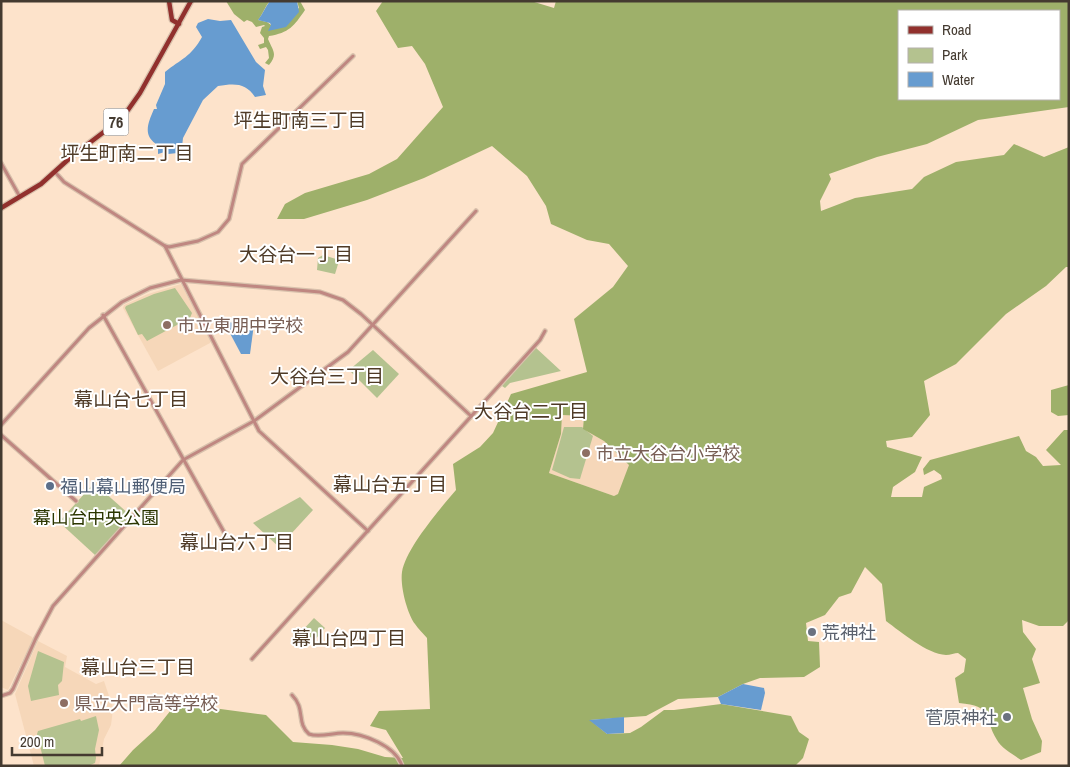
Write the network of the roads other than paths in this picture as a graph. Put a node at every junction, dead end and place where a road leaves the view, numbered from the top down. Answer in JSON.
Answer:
{"nodes":[{"id":1,"x":169,"y":1,"type":"edge"},
{"id":2,"x":191,"y":1,"type":"edge"},
{"id":3,"x":178,"y":24,"type":"junction"},
{"id":4,"x":353,"y":56,"type":"dead end"},
{"id":5,"x":1,"y":163,"type":"edge"},
{"id":6,"x":55,"y":172,"type":"junction"},
{"id":7,"x":20,"y":197,"type":"junction"},
{"id":8,"x":1,"y":208,"type":"edge"},
{"id":9,"x":476,"y":211,"type":"dead end"},
{"id":10,"x":164,"y":246,"type":"junction"},
{"id":11,"x":181,"y":280,"type":"junction"},
{"id":12,"x":103,"y":315,"type":"junction"},
{"id":13,"x":373,"y":326,"type":"junction"},
{"id":14,"x":545,"y":331,"type":"dead end"},
{"id":15,"x":471,"y":416,"type":"junction"},
{"id":16,"x":254,"y":421,"type":"junction"},
{"id":17,"x":1,"y":425,"type":"edge"},
{"id":18,"x":1,"y":435,"type":"edge"},
{"id":19,"x":183,"y":460,"type":"junction"},
{"id":20,"x":76,"y":501,"type":"dead end"},
{"id":21,"x":368,"y":531,"type":"junction"},
{"id":22,"x":229,"y":541,"type":"dead end"},
{"id":23,"x":252,"y":659,"type":"dead end"},
{"id":24,"x":292,"y":695,"type":"dead end"},
{"id":25,"x":1,"y":696,"type":"edge"},
{"id":26,"x":402,"y":766,"type":"edge"}],
"edges":[{"from":1,"to":3,"type":"main road"},
{"from":2,"to":3,"type":"main road","number":"76"},
{"from":3,"to":6,"type":"main road","number":"76"},
{"from":4,"to":10,"type":"street"},
{"from":5,"to":7,"type":"street"},
{"from":6,"to":7,"type":"main road","number":"76"},
{"from":6,"to":10,"type":"street"},
{"from":7,"to":8,"type":"main road","number":"76"},
{"from":9,"to":13,"type":"street"},
{"from":10,"to":11,"type":"street"},
{"from":11,"to":12,"type":"street"},
{"from":11,"to":13,"type":"street"},
{"from":11,"to":16,"type":"street"},
{"from":12,"to":17,"type":"street"},
{"from":12,"to":19,"type":"street"},
{"from":13,"to":15,"type":"street"},
{"from":13,"to":16,"type":"street"},
{"from":14,"to":15,"type":"street"},
{"from":15,"to":21,"type":"street"},
{"from":16,"to":19,"type":"street"},
{"from":16,"to":21,"type":"street"},
{"from":18,"to":20,"type":"street"},
{"from":19,"to":22,"type":"street"},
{"from":19,"to":25,"type":"street"},
{"from":21,"to":23,"type":"street"},
{"from":24,"to":26,"type":"street"}]}
